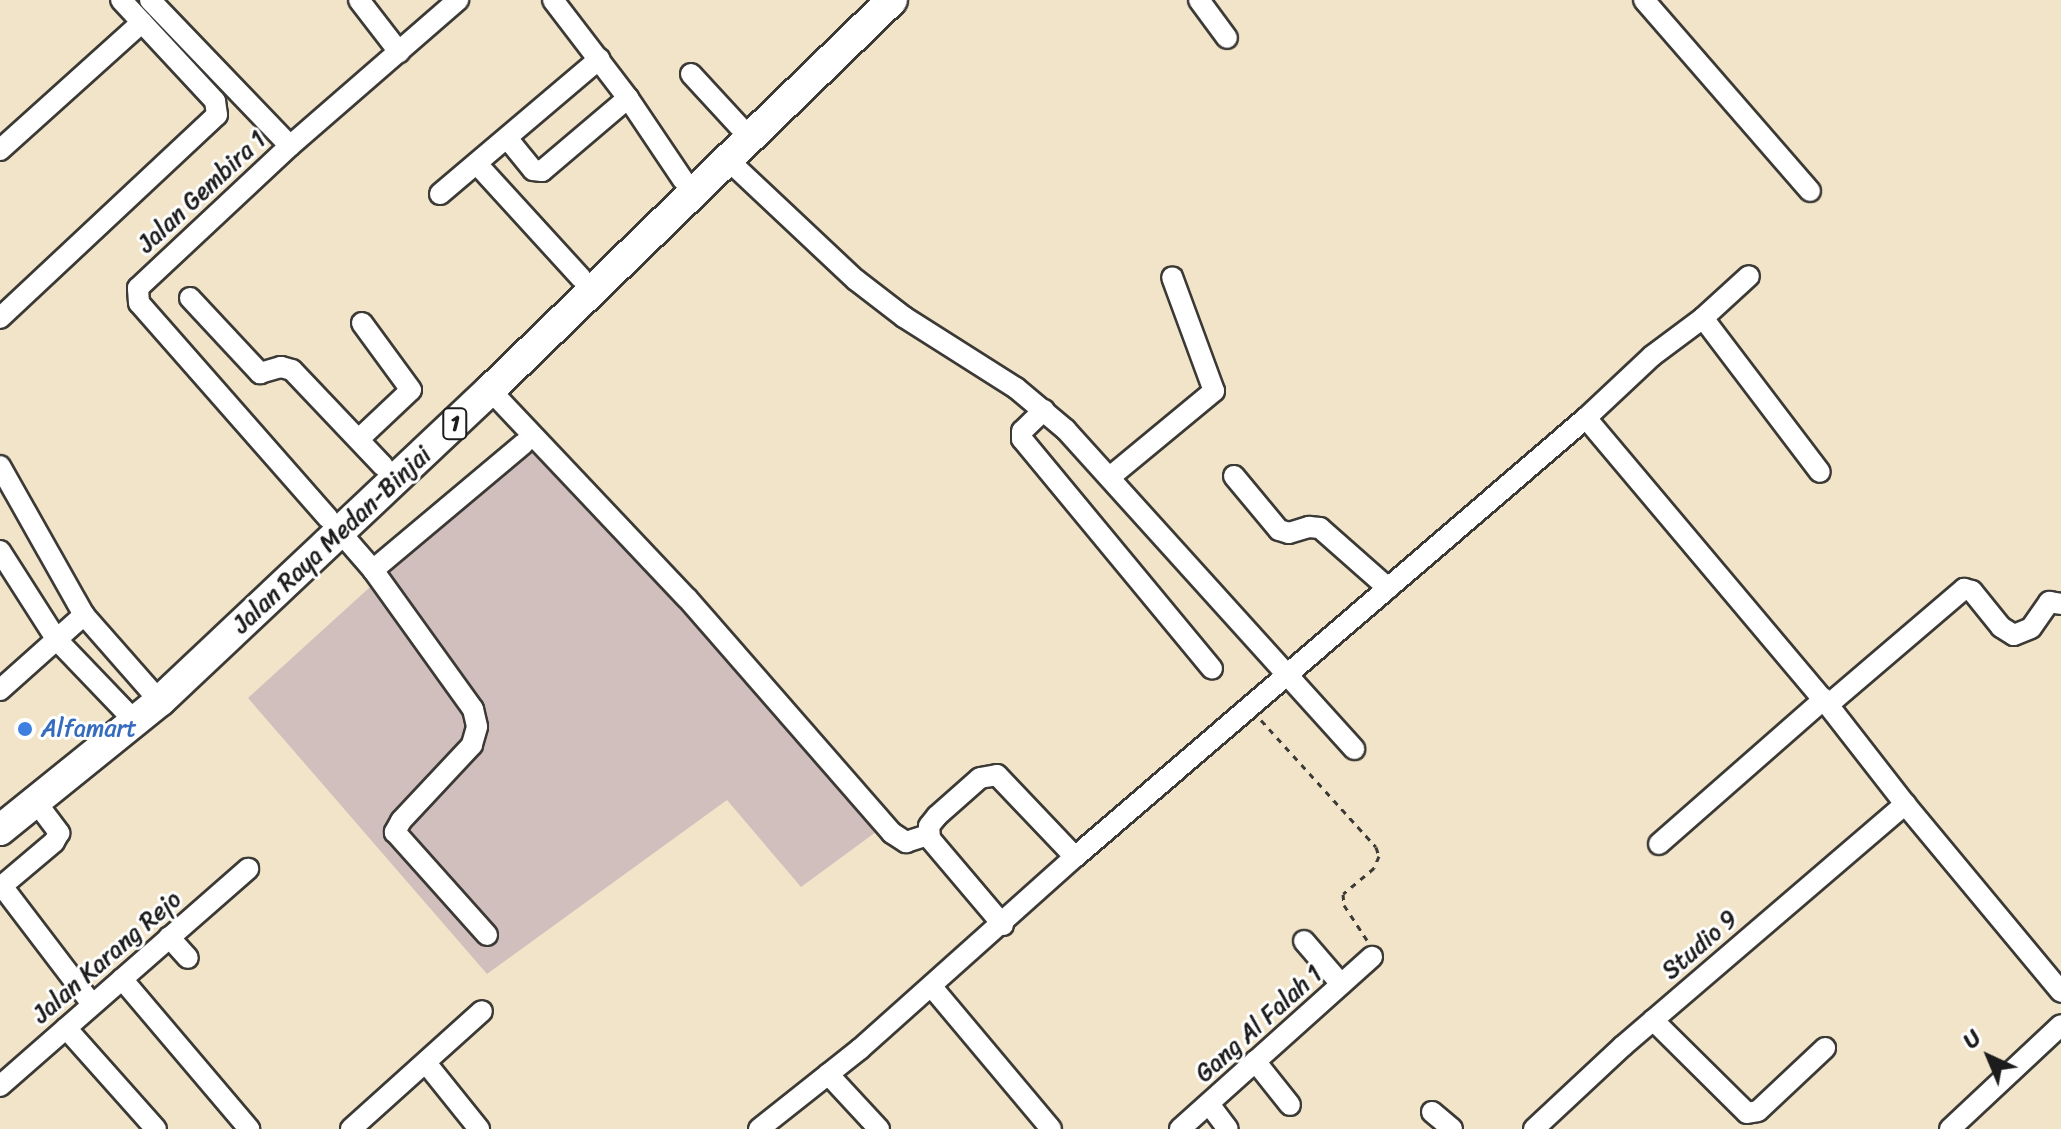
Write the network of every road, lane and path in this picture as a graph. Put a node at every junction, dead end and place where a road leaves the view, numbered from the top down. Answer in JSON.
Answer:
{"nodes":[{"id":1,"x":121,"y":0,"type":"edge"},
{"id":2,"x":150,"y":0,"type":"edge"},
{"id":3,"x":359,"y":0,"type":"edge"},
{"id":4,"x":458,"y":0,"type":"edge"},
{"id":5,"x":553,"y":0,"type":"edge"},
{"id":6,"x":871,"y":0,"type":"edge"},
{"id":7,"x":892,"y":0,"type":"edge"},
{"id":8,"x":1199,"y":0,"type":"edge"},
{"id":9,"x":1644,"y":0,"type":"edge"},
{"id":10,"x":142,"y":22,"type":"junction"},
{"id":11,"x":1227,"y":38,"type":"dead end"},
{"id":12,"x":399,"y":52,"type":"junction"},
{"id":13,"x":599,"y":59,"type":"junction"},
{"id":14,"x":691,"y":74,"type":"dead end"},
{"id":15,"x":628,"y":98,"type":"junction"},
{"id":16,"x":739,"y":126,"type":"junction"},
{"id":17,"x":507,"y":138,"type":"junction"},
{"id":18,"x":290,"y":146,"type":"junction"},
{"id":19,"x":0,"y":150,"type":"edge"},
{"id":20,"x":727,"y":159,"type":"junction"},
{"id":21,"x":477,"y":164,"type":"junction"},
{"id":22,"x":683,"y":180,"type":"junction"},
{"id":23,"x":1810,"y":191,"type":"dead end"},
{"id":24,"x":440,"y":194,"type":"dead end"},
{"id":25,"x":1749,"y":276,"type":"dead end"},
{"id":26,"x":1172,"y":277,"type":"dead end"},
{"id":27,"x":581,"y":278,"type":"junction"},
{"id":28,"x":190,"y":298,"type":"dead end"},
{"id":29,"x":2,"y":312,"type":"edge"},
{"id":30,"x":1703,"y":318,"type":"junction"},
{"id":31,"x":362,"y":323,"type":"dead end"},
{"id":32,"x":490,"y":390,"type":"junction"},
{"id":33,"x":1044,"y":410,"type":"junction"},
{"id":34,"x":1586,"y":418,"type":"junction"},
{"id":35,"x":359,"y":439,"type":"junction"},
{"id":36,"x":523,"y":444,"type":"dead end"},
{"id":37,"x":0,"y":466,"type":"edge"},
{"id":38,"x":383,"y":466,"type":"junction"},
{"id":39,"x":1820,"y":472,"type":"dead end"},
{"id":40,"x":1234,"y":476,"type":"dead end"},
{"id":41,"x":1110,"y":477,"type":"junction"},
{"id":42,"x":334,"y":526,"type":"junction"},
{"id":43,"x":0,"y":551,"type":"edge"},
{"id":44,"x":373,"y":570,"type":"junction"},
{"id":45,"x":1388,"y":588,"type":"junction"},
{"id":46,"x":2061,"y":604,"type":"edge"},
{"id":47,"x":84,"y":615,"type":"junction"},
{"id":48,"x":57,"y":640,"type":"junction"},
{"id":49,"x":1212,"y":669,"type":"dead end"},
{"id":50,"x":1286,"y":676,"type":"junction"},
{"id":51,"x":0,"y":690,"type":"edge"},
{"id":52,"x":150,"y":690,"type":"junction"},
{"id":53,"x":1826,"y":702,"type":"junction"},
{"id":54,"x":1251,"y":708,"type":"junction"},
{"id":55,"x":125,"y":711,"type":"junction"},
{"id":56,"x":1354,"y":749,"type":"dead end"},
{"id":57,"x":36,"y":802,"type":"junction"},
{"id":58,"x":1905,"y":804,"type":"junction"},
{"id":59,"x":1,"y":814,"type":"edge"},
{"id":60,"x":928,"y":835,"type":"junction"},
{"id":61,"x":1659,"y":844,"type":"dead end"},
{"id":62,"x":1075,"y":857,"type":"junction"},
{"id":63,"x":248,"y":869,"type":"dead end"},
{"id":64,"x":1003,"y":925,"type":"junction"},
{"id":65,"x":487,"y":935,"type":"dead end"},
{"id":66,"x":169,"y":937,"type":"junction"},
{"id":67,"x":1304,"y":941,"type":"dead end"},
{"id":68,"x":1372,"y":957,"type":"joint"},
{"id":69,"x":188,"y":958,"type":"dead end"},
{"id":70,"x":122,"y":979,"type":"junction"},
{"id":71,"x":1341,"y":984,"type":"junction"},
{"id":72,"x":932,"y":987,"type":"junction"},
{"id":73,"x":2061,"y":992,"type":"edge"},
{"id":74,"x":92,"y":1004,"type":"junction"},
{"id":75,"x":482,"y":1011,"type":"dead end"},
{"id":76,"x":1653,"y":1020,"type":"junction"},
{"id":77,"x":2061,"y":1025,"type":"edge"},
{"id":78,"x":66,"y":1028,"type":"junction"},
{"id":79,"x":1825,"y":1048,"type":"dead end"},
{"id":80,"x":1255,"y":1061,"type":"junction"},
{"id":81,"x":426,"y":1063,"type":"junction"},
{"id":82,"x":828,"y":1074,"type":"junction"},
{"id":83,"x":0,"y":1086,"type":"edge"},
{"id":84,"x":1209,"y":1104,"type":"junction"},
{"id":85,"x":1290,"y":1105,"type":"dead end"},
{"id":86,"x":1432,"y":1112,"type":"dead end"},
{"id":87,"x":1755,"y":1121,"type":"edge"},
{"id":88,"x":362,"y":1126,"type":"edge"},
{"id":89,"x":156,"y":1129,"type":"edge"},
{"id":90,"x":249,"y":1129,"type":"edge"},
{"id":91,"x":479,"y":1129,"type":"edge"},
{"id":92,"x":759,"y":1129,"type":"edge"},
{"id":93,"x":879,"y":1129,"type":"edge"},
{"id":94,"x":1051,"y":1129,"type":"edge"},
{"id":95,"x":1180,"y":1129,"type":"edge"},
{"id":96,"x":1228,"y":1129,"type":"edge"},
{"id":97,"x":1452,"y":1129,"type":"edge"},
{"id":98,"x":1534,"y":1129,"type":"edge"},
{"id":99,"x":1950,"y":1129,"type":"edge"}],
"edges":[{"from":1,"to":10,"type":"street"},
{"from":2,"to":18,"type":"street"},
{"from":3,"to":12,"type":"street"},
{"from":4,"to":12,"type":"street","name":"Jalan Gembira 1"},
{"from":5,"to":13,"type":"street"},
{"from":6,"to":16,"type":"highway","name":"Jalan Raya Medan-Binjai","number":"1"},
{"from":7,"to":20,"type":"highway","name":"Jalan Raya Medan-Binjai","number":"1"},
{"from":8,"to":11,"type":"street"},
{"from":9,"to":23,"type":"street"},
{"from":10,"to":19,"type":"street"},
{"from":10,"to":29,"type":"street"},
{"from":12,"to":18,"type":"street","name":"Jalan Gembira 1"},
{"from":13,"to":15,"type":"street"},
{"from":13,"to":17,"type":"street"},
{"from":14,"to":16,"type":"street"},
{"from":15,"to":17,"type":"street"},
{"from":15,"to":22,"type":"street"},
{"from":16,"to":22,"type":"highway","name":"Jalan Raya Medan-Binjai","number":"1"},
{"from":17,"to":21,"type":"street"},
{"from":18,"to":42,"type":"street","name":"Jalan Gembira 1"},
{"from":20,"to":32,"type":"highway","name":"Jalan Raya Medan-Binjai","number":"1"},
{"from":20,"to":33,"type":"street"},
{"from":21,"to":24,"type":"street"},
{"from":21,"to":27,"type":"street"},
{"from":22,"to":27,"type":"highway","name":"Jalan Raya Medan-Binjai","number":"1"},
{"from":25,"to":30,"type":"street"},
{"from":26,"to":41,"type":"street"},
{"from":27,"to":38,"type":"highway","name":"Jalan Raya Medan-Binjai","number":"1"},
{"from":28,"to":35,"type":"street"},
{"from":30,"to":34,"type":"street"},
{"from":30,"to":39,"type":"street"},
{"from":31,"to":35,"type":"street"},
{"from":32,"to":42,"type":"highway","name":"Jalan Raya Medan-Binjai","number":"1"},
{"from":32,"to":60,"type":"street"},
{"from":33,"to":41,"type":"street"},
{"from":33,"to":49,"type":"street"},
{"from":34,"to":45,"type":"street"},
{"from":34,"to":53,"type":"street"},
{"from":35,"to":38,"type":"street"},
{"from":36,"to":44,"type":"street"},
{"from":37,"to":47,"type":"street"},
{"from":38,"to":42,"type":"highway","name":"Jalan Raya Medan-Binjai","number":"1"},
{"from":40,"to":45,"type":"street"},
{"from":41,"to":50,"type":"street"},
{"from":42,"to":44,"type":"street"},
{"from":42,"to":52,"type":"highway","name":"Jalan Raya Medan-Binjai","number":"1"},
{"from":42,"to":57,"type":"highway","name":"Jalan Raya Medan-Binjai","number":"1"},
{"from":43,"to":48,"type":"street"},
{"from":44,"to":65,"type":"street"},
{"from":45,"to":50,"type":"street"},
{"from":46,"to":53,"type":"street"},
{"from":47,"to":48,"type":"street"},
{"from":47,"to":52,"type":"street"},
{"from":48,"to":51,"type":"street"},
{"from":48,"to":55,"type":"street"},
{"from":50,"to":54,"type":"street"},
{"from":50,"to":56,"type":"street"},
{"from":52,"to":55,"type":"highway","name":"Jalan Raya Medan-Binjai","number":"1"},
{"from":53,"to":58,"type":"street"},
{"from":53,"to":61,"type":"street"},
{"from":54,"to":62,"type":"street"},
{"from":54,"to":68,"type":"path"},
{"from":55,"to":59,"type":"highway","name":"Jalan Raya Medan-Binjai","number":"1"},
{"from":57,"to":59,"type":"highway","name":"Jalan Raya Medan-Binjai","number":"1"},
{"from":57,"to":74,"type":"street"},
{"from":58,"to":73,"type":"street"},
{"from":58,"to":76,"type":"street","name":"Studio 9"},
{"from":60,"to":62,"type":"street"},
{"from":60,"to":64,"type":"street"},
{"from":62,"to":64,"type":"street"},
{"from":63,"to":66,"type":"street","name":"Jalan Karang Rejo"},
{"from":64,"to":72,"type":"street"},
{"from":66,"to":69,"type":"street"},
{"from":66,"to":70,"type":"street","name":"Jalan Karang Rejo"},
{"from":67,"to":71,"type":"street"},
{"from":68,"to":71,"type":"street","name":"Gang Al Falah 1"},
{"from":70,"to":74,"type":"street","name":"Jalan Karang Rejo"},
{"from":70,"to":90,"type":"street"},
{"from":71,"to":80,"type":"street","name":"Gang Al Falah 1"},
{"from":72,"to":82,"type":"street"},
{"from":72,"to":94,"type":"street"},
{"from":74,"to":78,"type":"street","name":"Jalan Karang Rejo"},
{"from":75,"to":81,"type":"street"},
{"from":76,"to":87,"type":"street"},
{"from":76,"to":98,"type":"street","name":"Studio 9"},
{"from":77,"to":99,"type":"street"},
{"from":78,"to":83,"type":"street","name":"Jalan Karang Rejo"},
{"from":78,"to":89,"type":"street"},
{"from":79,"to":87,"type":"street"},
{"from":80,"to":84,"type":"street","name":"Gang Al Falah 1"},
{"from":80,"to":85,"type":"street"},
{"from":81,"to":88,"type":"street"},
{"from":81,"to":91,"type":"street"},
{"from":82,"to":92,"type":"street"},
{"from":82,"to":93,"type":"street"},
{"from":84,"to":95,"type":"street","name":"Gang Al Falah 1"},
{"from":84,"to":96,"type":"street"},
{"from":86,"to":97,"type":"street"}]}
